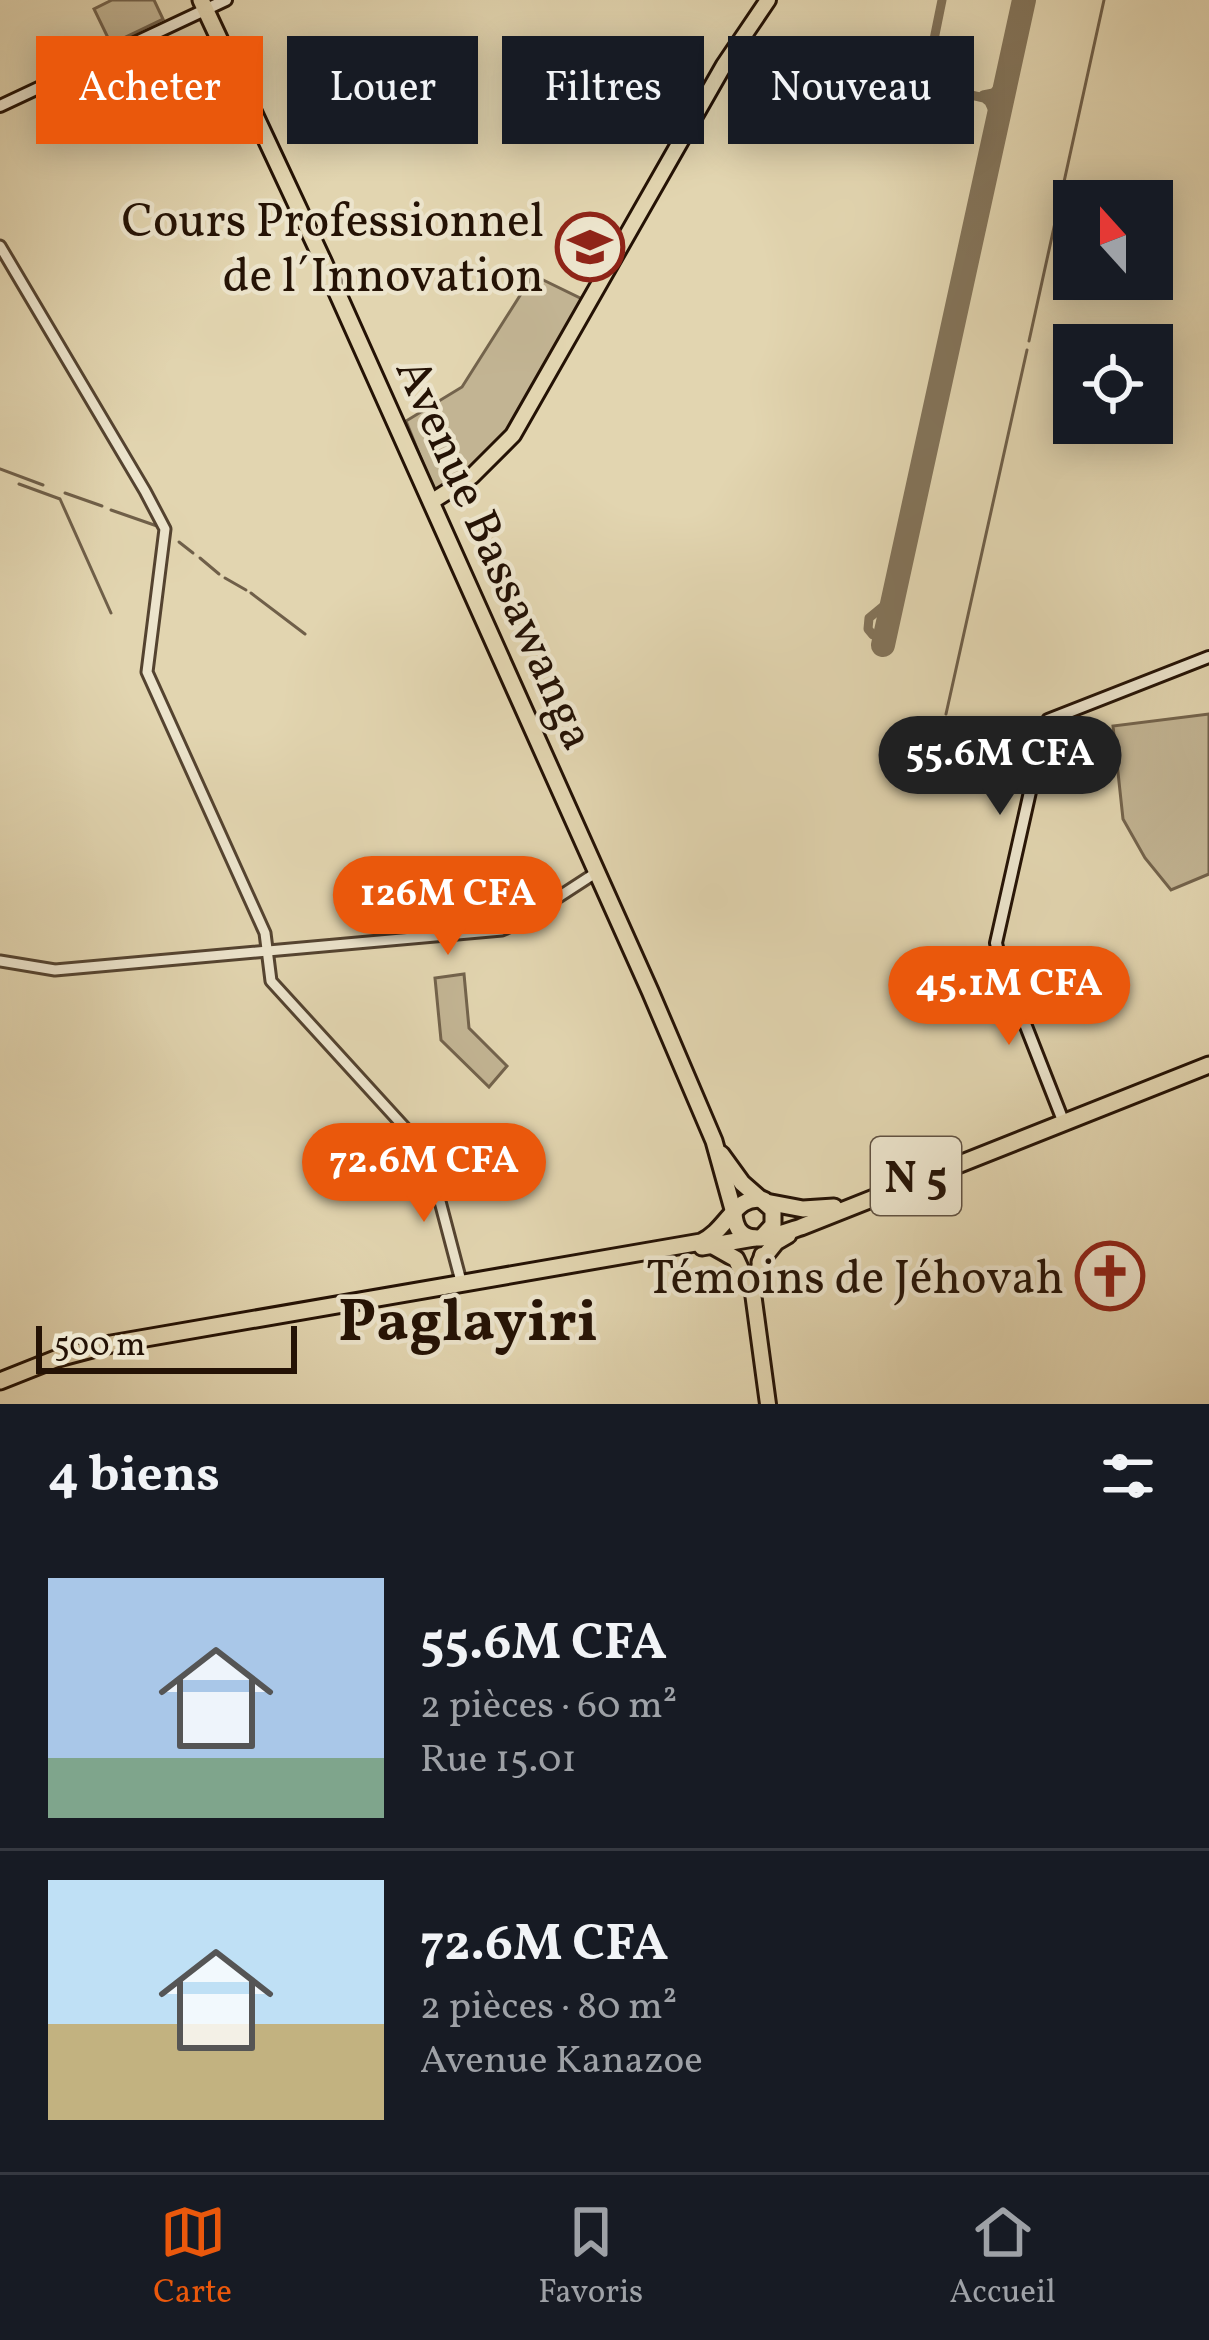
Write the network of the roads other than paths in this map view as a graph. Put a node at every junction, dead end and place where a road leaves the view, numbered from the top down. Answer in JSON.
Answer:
{"nodes":[{"id":1,"x":226,"y":0,"type":"edge"},
{"id":2,"x":768,"y":0,"type":"edge"},
{"id":3,"x":203,"y":5,"type":"edge"},
{"id":4,"x":0,"y":106,"type":"edge"},
{"id":5,"x":0,"y":246,"type":"edge"},
{"id":6,"x":431,"y":502,"type":"junction"},
{"id":7,"x":1209,"y":660,"type":"edge"},
{"id":8,"x":597,"y":872,"type":"junction"},
{"id":9,"x":268,"y":952,"type":"junction"},
{"id":10,"x":0,"y":961,"type":"edge"},
{"id":11,"x":1209,"y":1063,"type":"edge"},
{"id":12,"x":1059,"y":1122,"type":"junction"},
{"id":13,"x":713,"y":1141,"type":"junction"},
{"id":14,"x":765,"y":1201,"type":"junction"},
{"id":15,"x":758,"y":1234,"type":"junction"},
{"id":16,"x":710,"y":1245,"type":"junction"},
{"id":17,"x":760,"y":1262,"type":"joint"},
{"id":18,"x":746,"y":1280,"type":"junction"},
{"id":19,"x":462,"y":1286,"type":"junction"},
{"id":20,"x":0,"y":1384,"type":"edge"},
{"id":21,"x":766,"y":1404,"type":"edge"}],
"edges":[{"from":1,"to":3,"type":"main road"},
{"from":2,"to":6,"type":"main road"},
{"from":3,"to":4,"type":"main road"},
{"from":3,"to":6,"type":"highway","name":"Avenue Bassawanga"},
{"from":5,"to":9,"type":"street"},
{"from":6,"to":8,"type":"highway","name":"Avenue Bassawanga"},
{"from":7,"to":12,"type":"main road"},
{"from":8,"to":9,"type":"street"},
{"from":8,"to":13,"type":"highway","name":"Avenue Bassawanga"},
{"from":9,"to":10,"type":"street"},
{"from":9,"to":19,"type":"street"},
{"from":11,"to":12,"type":"highway","number":"N 5"},
{"from":12,"to":14,"type":"highway","number":"N 5"},
{"from":12,"to":15,"type":"highway","number":"N 5"},
{"from":13,"to":14,"type":"highway","name":"Avenue Bassawanga"},
{"from":13,"to":15,"type":"highway","name":"Avenue Bassawanga"},
{"from":14,"to":15,"type":"highway"},
{"from":14,"to":15,"type":"highway","number":"N 5"},
{"from":15,"to":16,"type":"highway"},
{"from":15,"to":17,"type":"highway","number":"N 5"},
{"from":15,"to":18,"type":"main road"},
{"from":15,"to":19,"type":"highway"},
{"from":16,"to":18,"type":"highway"},
{"from":16,"to":19,"type":"highway"},
{"from":17,"to":21,"type":"main road"},
{"from":18,"to":21,"type":"main road"},
{"from":19,"to":20,"type":"highway"}]}
